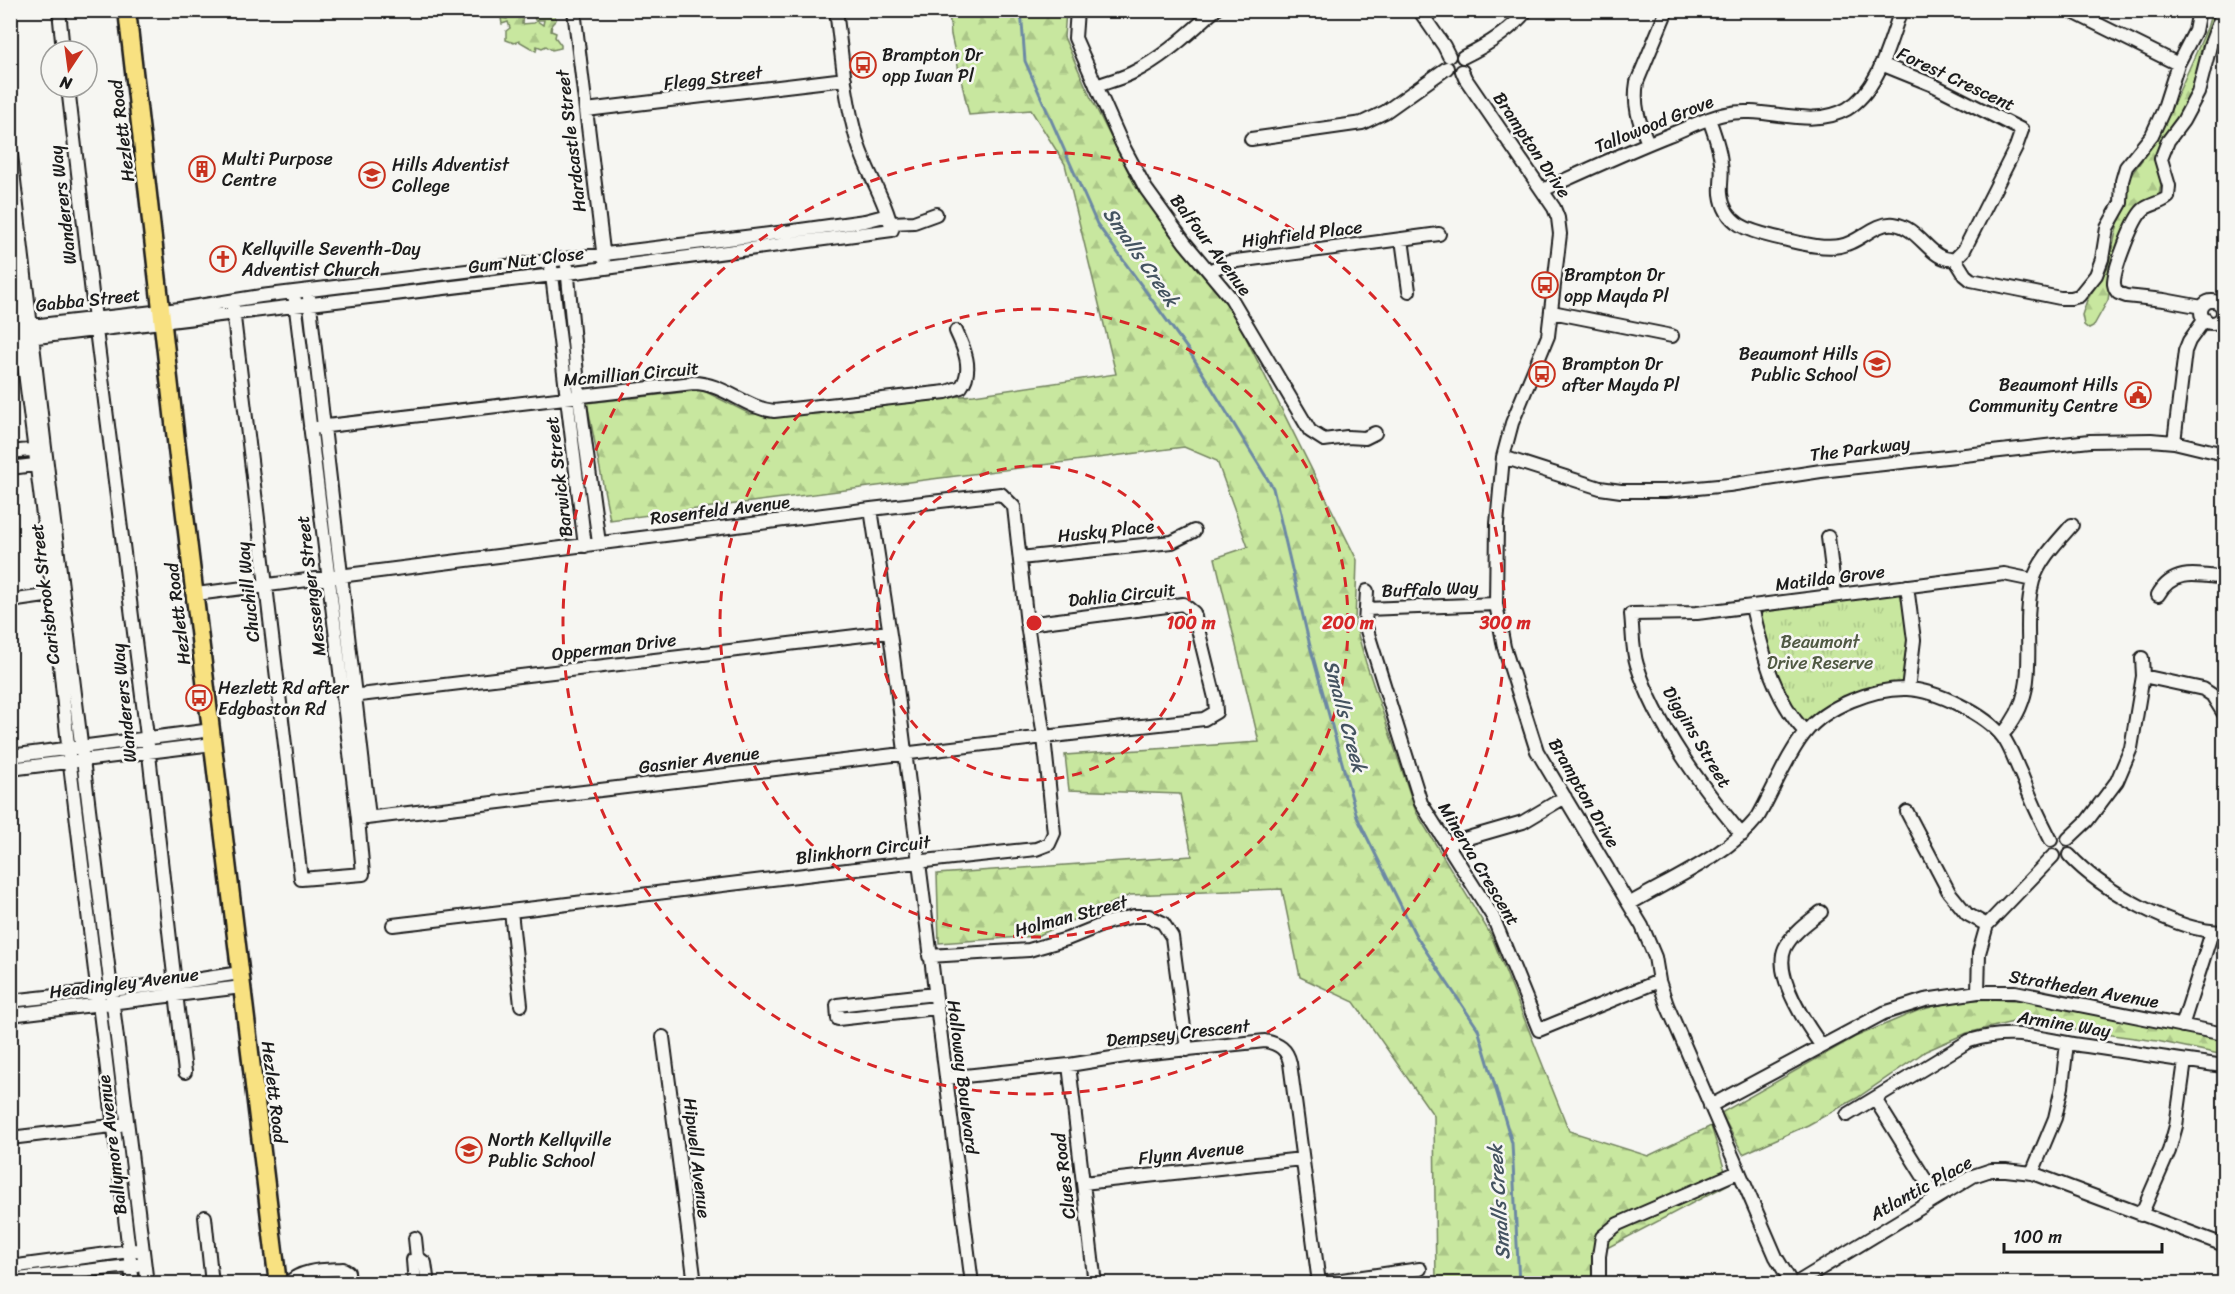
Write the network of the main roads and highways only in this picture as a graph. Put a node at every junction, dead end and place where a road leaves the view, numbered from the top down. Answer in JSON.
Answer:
{"nodes":[{"id":1,"x":127,"y":10,"type":"edge"},
{"id":2,"x":278,"y":1284,"type":"edge"}],
"edges":[{"from":1,"to":2,"type":"main road","name":"Hezlett Road"}]}
